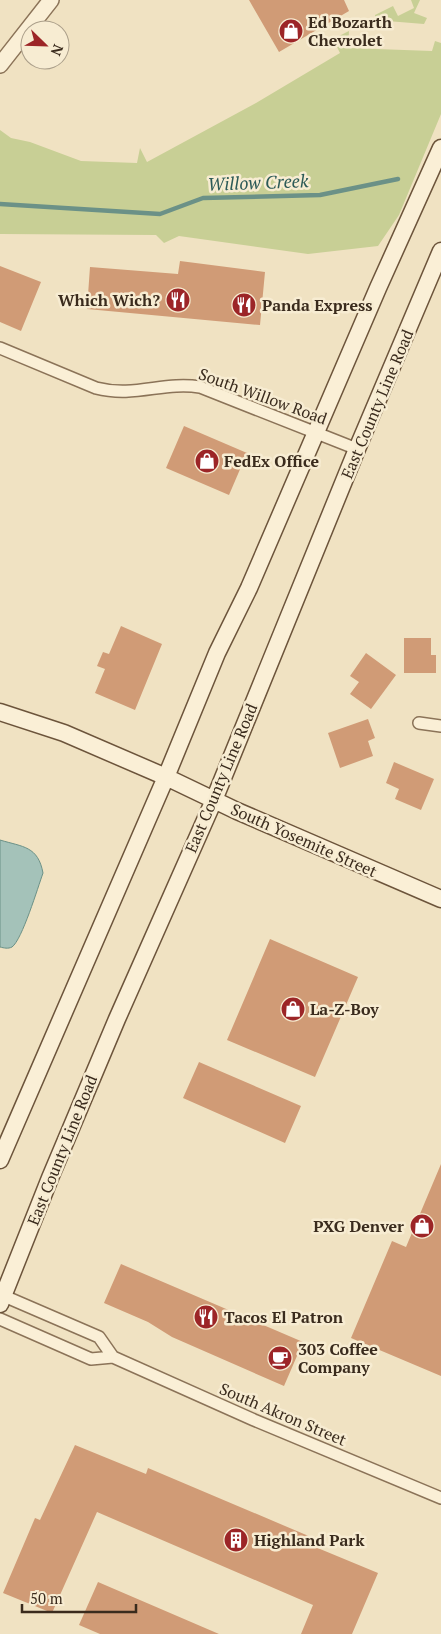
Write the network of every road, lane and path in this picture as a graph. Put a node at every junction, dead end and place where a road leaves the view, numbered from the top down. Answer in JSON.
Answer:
{"nodes":[{"id":1,"x":51,"y":0,"type":"edge"},
{"id":2,"x":0,"y":65,"type":"edge"},
{"id":3,"x":441,"y":148,"type":"edge"},
{"id":4,"x":441,"y":251,"type":"edge"},
{"id":5,"x":0,"y":348,"type":"edge"},
{"id":6,"x":316,"y":432,"type":"junction"},
{"id":7,"x":357,"y":449,"type":"junction"},
{"id":8,"x":0,"y":712,"type":"edge"},
{"id":9,"x":419,"y":723,"type":"dead end"},
{"id":10,"x":441,"y":726,"type":"edge"},
{"id":11,"x":166,"y":777,"type":"junction"},
{"id":12,"x":214,"y":800,"type":"junction"},
{"id":13,"x":441,"y":899,"type":"edge"},
{"id":14,"x":0,"y":1160,"type":"edge"},
{"id":15,"x":2,"y":1300,"type":"edge"},
{"id":16,"x":0,"y":1318,"type":"edge"},
{"id":17,"x":113,"y":1356,"type":"junction"},
{"id":18,"x":441,"y":1498,"type":"edge"}],
"edges":[{"from":1,"to":2,"type":"street"},
{"from":3,"to":6,"type":"main road"},
{"from":4,"to":7,"type":"main road","name":"East County Line Road"},
{"from":5,"to":6,"type":"street","name":"South Willow Road"},
{"from":6,"to":7,"type":"street","name":"South Willow Road"},
{"from":6,"to":11,"type":"main road"},
{"from":7,"to":12,"type":"main road","name":"East County Line Road"},
{"from":8,"to":11,"type":"main road","name":"South Yosemite Street"},
{"from":9,"to":10,"type":"street"},
{"from":11,"to":12,"type":"main road","name":"South Yosemite Street"},
{"from":11,"to":14,"type":"main road"},
{"from":12,"to":13,"type":"main road","name":"South Yosemite Street"},
{"from":12,"to":15,"type":"main road","name":"East County Line Road"},
{"from":15,"to":17,"type":"street","name":"South Akron Street"},
{"from":16,"to":17,"type":"street","name":"South Akron Street"},
{"from":17,"to":18,"type":"street","name":"South Akron Street"}]}
